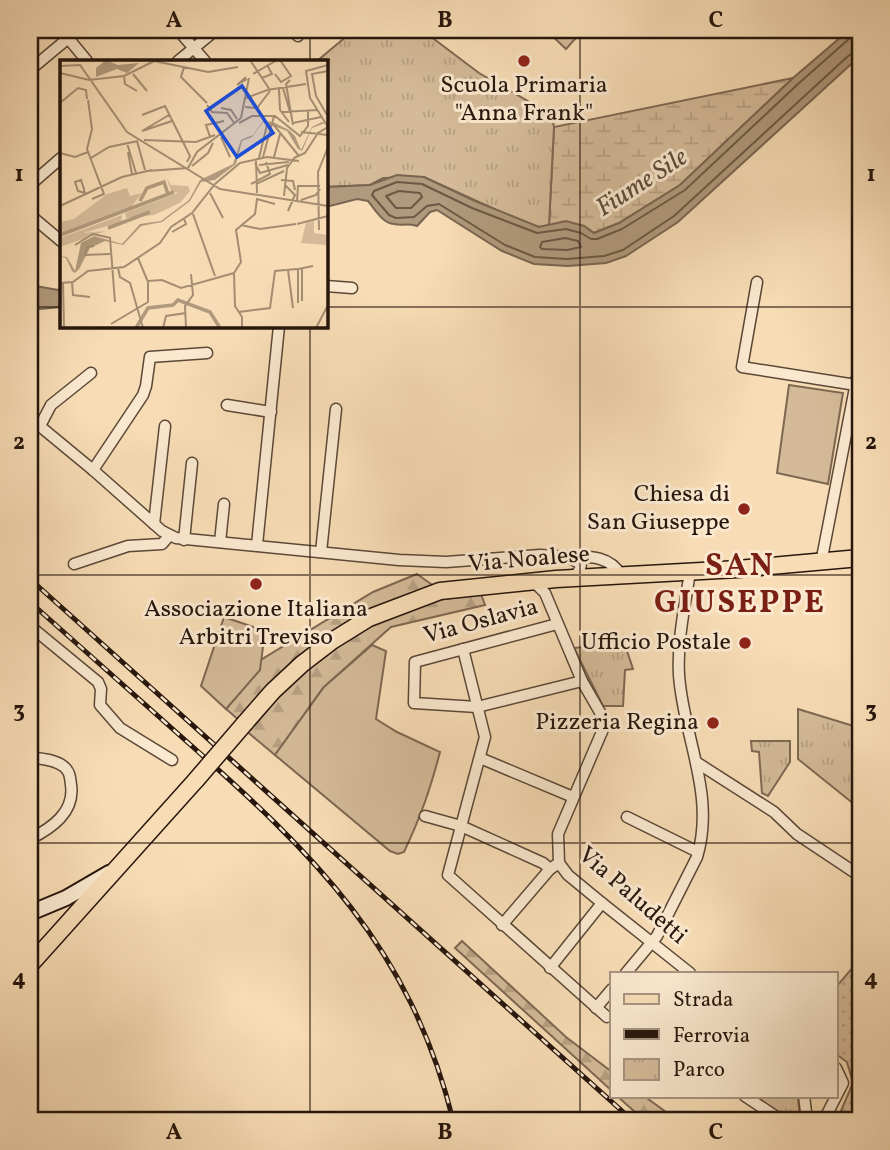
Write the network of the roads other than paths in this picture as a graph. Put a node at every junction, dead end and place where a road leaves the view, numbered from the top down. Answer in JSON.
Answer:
{"nodes":[{"id":1,"x":78,"y":30,"type":"edge"},
{"id":2,"x":178,"y":30,"type":"edge"},
{"id":3,"x":216,"y":30,"type":"edge"},
{"id":4,"x":68,"y":38,"type":"junction"},
{"id":5,"x":194,"y":48,"type":"junction"},
{"id":6,"x":86,"y":60,"type":"edge"},
{"id":7,"x":179,"y":60,"type":"edge"},
{"id":8,"x":204,"y":60,"type":"edge"},
{"id":9,"x":30,"y":70,"type":"edge"},
{"id":10,"x":60,"y":159,"type":"edge"},
{"id":11,"x":30,"y":185,"type":"edge"},
{"id":12,"x":30,"y":215,"type":"edge"},
{"id":13,"x":60,"y":240,"type":"edge"},
{"id":14,"x":757,"y":282,"type":"dead end"},
{"id":15,"x":327,"y":286,"type":"edge"},
{"id":16,"x":352,"y":288,"type":"dead end"},
{"id":17,"x":279,"y":327,"type":"edge"},
{"id":18,"x":207,"y":353,"type":"dead end"},
{"id":19,"x":860,"y":362,"type":"edge"},
{"id":20,"x":91,"y":373,"type":"dead end"},
{"id":21,"x":856,"y":385,"type":"junction"},
{"id":22,"x":226,"y":405,"type":"dead end"},
{"id":23,"x":336,"y":409,"type":"dead end"},
{"id":24,"x":271,"y":412,"type":"junction"},
{"id":25,"x":30,"y":418,"type":"edge"},
{"id":26,"x":40,"y":426,"type":"junction"},
{"id":27,"x":165,"y":426,"type":"dead end"},
{"id":28,"x":192,"y":463,"type":"dead end"},
{"id":29,"x":93,"y":470,"type":"junction"},
{"id":30,"x":224,"y":504,"type":"dead end"},
{"id":31,"x":154,"y":524,"type":"junction"},
{"id":32,"x":169,"y":536,"type":"junction"},
{"id":33,"x":184,"y":540,"type":"junction"},
{"id":34,"x":220,"y":542,"type":"junction"},
{"id":35,"x":257,"y":545,"type":"junction"},
{"id":36,"x":321,"y":552,"type":"junction"},
{"id":37,"x":568,"y":557,"type":"junction"},
{"id":38,"x":860,"y":558,"type":"edge"},
{"id":39,"x":821,"y":563,"type":"junction"},
{"id":40,"x":74,"y":564,"type":"dead end"},
{"id":41,"x":691,"y":572,"type":"junction"},
{"id":42,"x":621,"y":575,"type":"junction"},
{"id":43,"x":574,"y":578,"type":"junction"},
{"id":44,"x":529,"y":581,"type":"junction"},
{"id":45,"x":557,"y":624,"type":"junction"},
{"id":46,"x":30,"y":626,"type":"edge"},
{"id":47,"x":463,"y":649,"type":"junction"},
{"id":48,"x":583,"y":681,"type":"junction"},
{"id":49,"x":477,"y":707,"type":"junction"},
{"id":50,"x":30,"y":757,"type":"edge"},
{"id":51,"x":480,"y":758,"type":"junction"},
{"id":52,"x":172,"y":760,"type":"dead end"},
{"id":53,"x":696,"y":762,"type":"junction"},
{"id":54,"x":573,"y":797,"type":"junction"},
{"id":55,"x":425,"y":816,"type":"dead end"},
{"id":56,"x":627,"y":817,"type":"dead end"},
{"id":57,"x":461,"y":826,"type":"junction"},
{"id":58,"x":30,"y":839,"type":"edge"},
{"id":59,"x":698,"y":852,"type":"junction"},
{"id":60,"x":555,"y":866,"type":"junction"},
{"id":61,"x":115,"y":869,"type":"junction"},
{"id":62,"x":860,"y":876,"type":"edge"},
{"id":63,"x":602,"y":903,"type":"junction"},
{"id":64,"x":35,"y":911,"type":"edge"},
{"id":65,"x":502,"y":925,"type":"junction"},
{"id":66,"x":65,"y":926,"type":"junction"},
{"id":67,"x":651,"y":944,"type":"junction"},
{"id":68,"x":30,"y":965,"type":"edge"},
{"id":69,"x":550,"y":968,"type":"junction"},
{"id":70,"x":627,"y":972,"type":"edge"},
{"id":71,"x":689,"y":972,"type":"edge"},
{"id":72,"x":610,"y":991,"type":"edge"},
{"id":73,"x":596,"y":1008,"type":"junction"},
{"id":74,"x":607,"y":1017,"type":"dead end"},
{"id":75,"x":838,"y":1072,"type":"edge"},
{"id":76,"x":838,"y":1093,"type":"edge"},
{"id":77,"x":748,"y":1098,"type":"edge"},
{"id":78,"x":804,"y":1098,"type":"edge"},
{"id":79,"x":835,"y":1098,"type":"edge"},
{"id":80,"x":781,"y":1120,"type":"edge"},
{"id":81,"x":807,"y":1120,"type":"edge"},
{"id":82,"x":824,"y":1120,"type":"edge"}],
"edges":[{"from":1,"to":4,"type":"street"},
{"from":2,"to":5,"type":"street"},
{"from":3,"to":5,"type":"street"},
{"from":4,"to":6,"type":"street"},
{"from":4,"to":9,"type":"street"},
{"from":5,"to":7,"type":"street"},
{"from":5,"to":8,"type":"street"},
{"from":10,"to":11,"type":"street"},
{"from":12,"to":13,"type":"street"},
{"from":14,"to":21,"type":"street"},
{"from":15,"to":16,"type":"street"},
{"from":17,"to":24,"type":"street"},
{"from":18,"to":29,"type":"street"},
{"from":19,"to":21,"type":"street"},
{"from":20,"to":26,"type":"street"},
{"from":21,"to":39,"type":"street"},
{"from":22,"to":24,"type":"street"},
{"from":23,"to":36,"type":"street"},
{"from":24,"to":35,"type":"street"},
{"from":25,"to":26,"type":"street"},
{"from":26,"to":29,"type":"street"},
{"from":27,"to":31,"type":"street"},
{"from":28,"to":33,"type":"street"},
{"from":29,"to":31,"type":"street"},
{"from":30,"to":34,"type":"street"},
{"from":31,"to":32,"type":"street"},
{"from":32,"to":33,"type":"street"},
{"from":32,"to":40,"type":"street"},
{"from":33,"to":34,"type":"street"},
{"from":34,"to":35,"type":"street"},
{"from":35,"to":36,"type":"street"},
{"from":36,"to":37,"type":"street"},
{"from":37,"to":42,"type":"street"},
{"from":37,"to":43,"type":"street"},
{"from":38,"to":39,"type":"main road","name":"Via Noalese"},
{"from":39,"to":41,"type":"main road","name":"Via Noalese"},
{"from":41,"to":42,"type":"main road","name":"Via Noalese"},
{"from":41,"to":53,"type":"street"},
{"from":42,"to":43,"type":"main road","name":"Via Noalese"},
{"from":43,"to":44,"type":"main road","name":"Via Noalese"},
{"from":44,"to":45,"type":"street","name":"Via Paludetti"},
{"from":44,"to":61,"type":"main road","name":"Via Noalese","bridge":true},
{"from":45,"to":47,"type":"street","name":"Via Oslavia"},
{"from":45,"to":48,"type":"street","name":"Via Paludetti"},
{"from":46,"to":52,"type":"street"},
{"from":47,"to":49,"type":"street"},
{"from":47,"to":49,"type":"street","name":"Via Oslavia"},
{"from":48,"to":49,"type":"street"},
{"from":48,"to":54,"type":"street","name":"Via Paludetti"},
{"from":49,"to":51,"type":"street"},
{"from":50,"to":58,"type":"street"},
{"from":51,"to":54,"type":"street"},
{"from":51,"to":57,"type":"street"},
{"from":53,"to":59,"type":"street"},
{"from":53,"to":62,"type":"street"},
{"from":54,"to":60,"type":"street","name":"Via Paludetti"},
{"from":55,"to":57,"type":"street"},
{"from":56,"to":59,"type":"street"},
{"from":57,"to":60,"type":"street"},
{"from":57,"to":65,"type":"street"},
{"from":59,"to":67,"type":"street"},
{"from":60,"to":63,"type":"street","name":"Via Paludetti"},
{"from":60,"to":65,"type":"street"},
{"from":61,"to":64,"type":"main road"},
{"from":61,"to":66,"type":"main road"},
{"from":63,"to":67,"type":"street","name":"Via Paludetti"},
{"from":63,"to":69,"type":"street"},
{"from":64,"to":66,"type":"main road"},
{"from":65,"to":69,"type":"street"},
{"from":66,"to":68,"type":"main road"},
{"from":67,"to":70,"type":"street"},
{"from":67,"to":71,"type":"street","name":"Via Paludetti"},
{"from":69,"to":73,"type":"street"},
{"from":72,"to":73,"type":"street"},
{"from":73,"to":74,"type":"street"},
{"from":75,"to":76,"type":"street"},
{"from":77,"to":80,"type":"street"},
{"from":78,"to":81,"type":"street"},
{"from":79,"to":82,"type":"street"}]}
